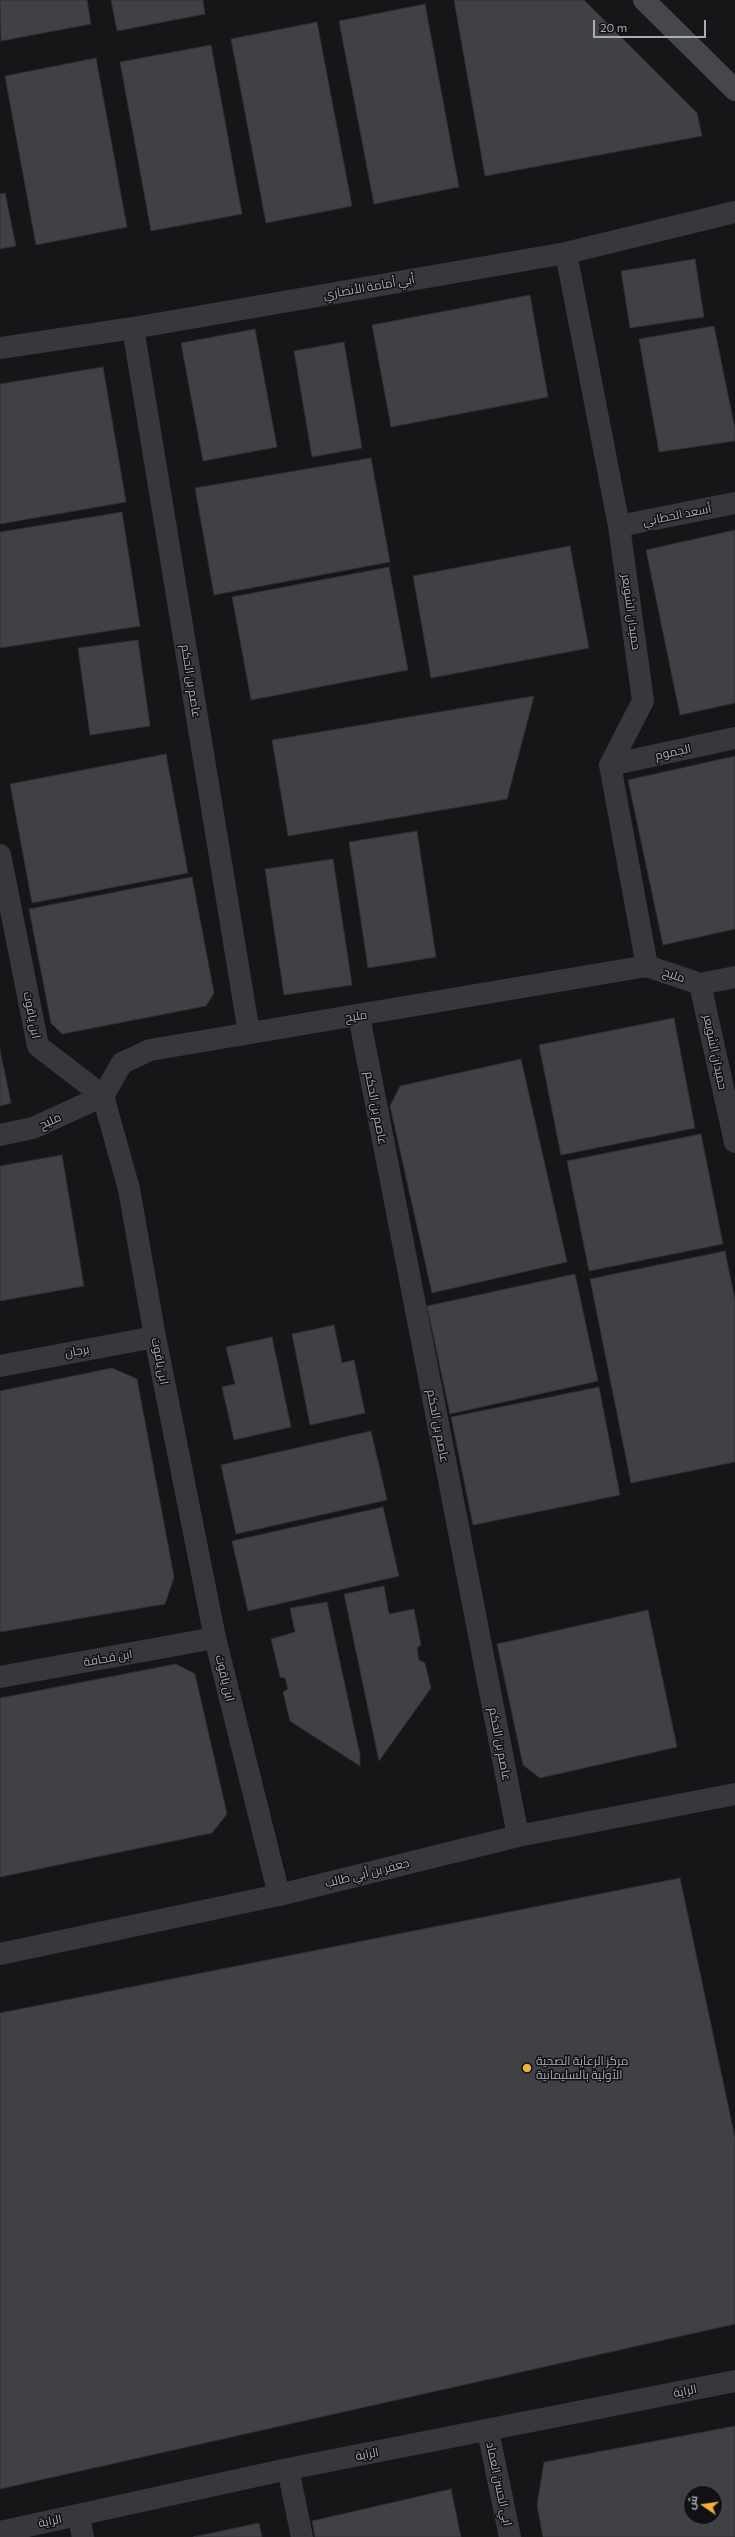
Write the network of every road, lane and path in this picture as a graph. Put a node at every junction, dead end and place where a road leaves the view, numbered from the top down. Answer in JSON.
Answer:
{"nodes":[{"id":1,"x":644,"y":0,"type":"edge"},
{"id":2,"x":735,"y":90,"type":"edge"},
{"id":3,"x":735,"y":212,"type":"edge"},
{"id":4,"x":566,"y":253,"type":"junction"},
{"id":5,"x":133,"y":328,"type":"junction"},
{"id":6,"x":0,"y":348,"type":"edge"},
{"id":7,"x":735,"y":503,"type":"edge"},
{"id":8,"x":619,"y":526,"type":"junction"},
{"id":9,"x":735,"y":738,"type":"edge"},
{"id":10,"x":610,"y":766,"type":"junction"},
{"id":11,"x":0,"y":855,"type":"edge"},
{"id":12,"x":647,"y":966,"type":"junction"},
{"id":13,"x":735,"y":977,"type":"edge"},
{"id":14,"x":700,"y":984,"type":"junction"},
{"id":15,"x":359,"y":1016,"type":"junction"},
{"id":16,"x":249,"y":1033,"type":"junction"},
{"id":17,"x":103,"y":1096,"type":"junction"},
{"id":18,"x":0,"y":1135,"type":"edge"},
{"id":19,"x":735,"y":1142,"type":"edge"},
{"id":20,"x":155,"y":1337,"type":"junction"},
{"id":21,"x":0,"y":1366,"type":"edge"},
{"id":22,"x":215,"y":1638,"type":"junction"},
{"id":23,"x":0,"y":1677,"type":"edge"},
{"id":24,"x":735,"y":1794,"type":"edge"},
{"id":25,"x":518,"y":1836,"type":"junction"},
{"id":26,"x":279,"y":1895,"type":"junction"},
{"id":27,"x":0,"y":1954,"type":"edge"},
{"id":28,"x":735,"y":2381,"type":"edge"},
{"id":29,"x":488,"y":2431,"type":"junction"},
{"id":30,"x":288,"y":2470,"type":"junction"},
{"id":31,"x":78,"y":2515,"type":"junction"},
{"id":32,"x":0,"y":2532,"type":"edge"},
{"id":33,"x":83,"y":2537,"type":"edge"},
{"id":34,"x":302,"y":2537,"type":"edge"},
{"id":35,"x":510,"y":2537,"type":"edge"}],
"edges":[{"from":1,"to":2,"type":"street"},
{"from":3,"to":4,"type":"street","name":"أبي أمامة الأنصاري"},
{"from":4,"to":5,"type":"street","name":"أبي أمامة الأنصاري"},
{"from":4,"to":8,"type":"street","name":"حميدان الشويعر"},
{"from":5,"to":6,"type":"street","name":"أبي أمامة الأنصاري"},
{"from":5,"to":16,"type":"street","name":"عاصم بن الحكم"},
{"from":7,"to":8,"type":"street","name":"أسعد الحطابي"},
{"from":8,"to":10,"type":"street","name":"حميدان الشويعر"},
{"from":9,"to":10,"type":"street","name":"الجموم"},
{"from":10,"to":12,"type":"street"},
{"from":11,"to":17,"type":"street","name":"ابن ياقوت"},
{"from":12,"to":14,"type":"street","name":"مليح"},
{"from":12,"to":15,"type":"street","name":"مليح"},
{"from":13,"to":14,"type":"street","name":"مليح"},
{"from":14,"to":19,"type":"street","name":"حميدان الشويعر"},
{"from":15,"to":16,"type":"street","name":"مليح"},
{"from":15,"to":25,"type":"street","name":"عاصم بن الحكم"},
{"from":16,"to":17,"type":"street","name":"مليح"},
{"from":17,"to":18,"type":"street","name":"مليح"},
{"from":17,"to":20,"type":"street","name":"ابن ياقوت"},
{"from":20,"to":21,"type":"street","name":"برجان"},
{"from":20,"to":22,"type":"street","name":"ابن ياقوت"},
{"from":22,"to":23,"type":"street","name":"ابن قحافة"},
{"from":22,"to":26,"type":"street","name":"ابن ياقوت"},
{"from":24,"to":25,"type":"street","name":"جعفر بن أبي طالب"},
{"from":25,"to":26,"type":"street","name":"جعفر بن أبي طالب"},
{"from":26,"to":27,"type":"street","name":"جعفر بن أبي طالب"},
{"from":28,"to":29,"type":"street","name":"الراية"},
{"from":29,"to":30,"type":"street","name":"الراية"},
{"from":29,"to":35,"type":"street","name":"ابي الحسن العماد"},
{"from":30,"to":31,"type":"street","name":"الراية"},
{"from":30,"to":34,"type":"street"},
{"from":31,"to":32,"type":"street","name":"الراية"},
{"from":31,"to":33,"type":"street"}]}
